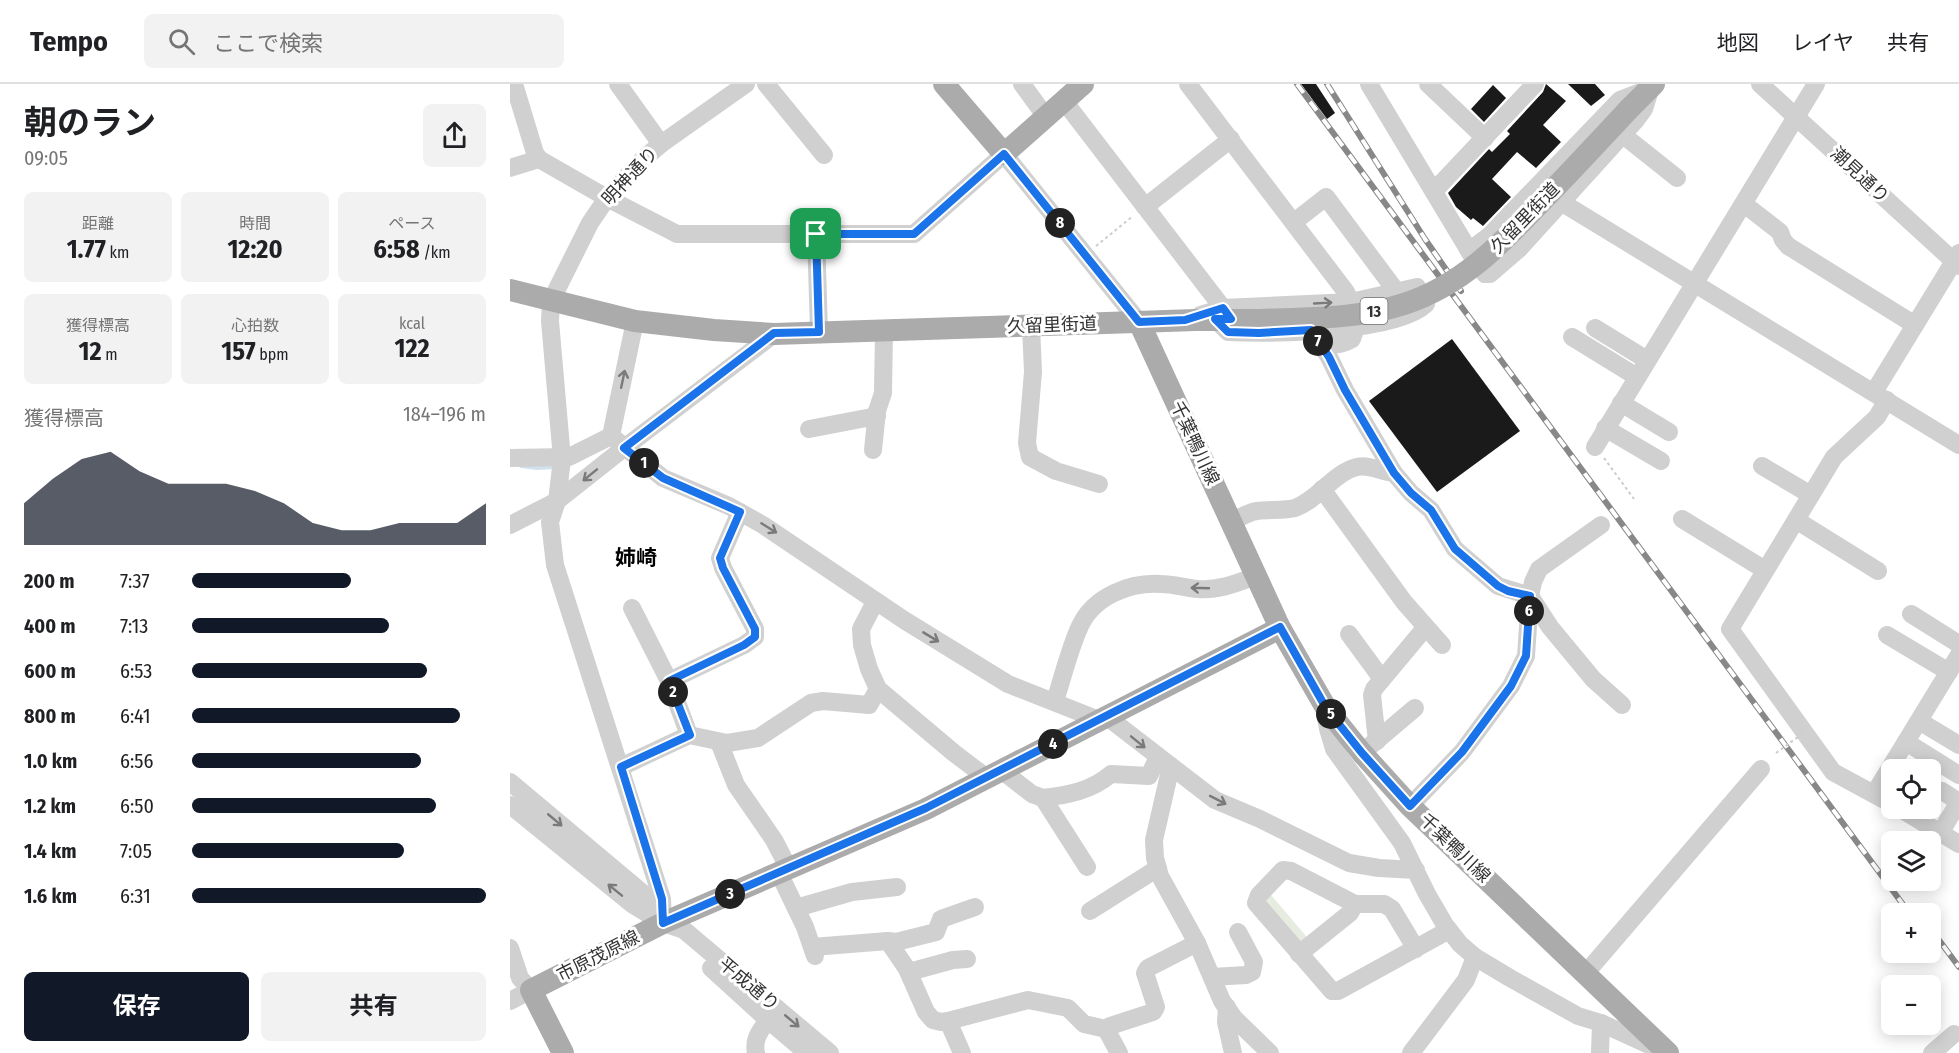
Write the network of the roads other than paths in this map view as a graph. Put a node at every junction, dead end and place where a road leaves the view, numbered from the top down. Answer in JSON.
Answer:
{"nodes":[{"id":1,"x":514,"y":84,"type":"edge"},
{"id":2,"x":618,"y":84,"type":"edge"},
{"id":3,"x":746,"y":84,"type":"edge"},
{"id":4,"x":766,"y":84,"type":"edge"},
{"id":5,"x":944,"y":84,"type":"edge"},
{"id":6,"x":1022,"y":84,"type":"edge"},
{"id":7,"x":1083,"y":84,"type":"edge"},
{"id":8,"x":1188,"y":84,"type":"edge"},
{"id":9,"x":1369,"y":84,"type":"edge"},
{"id":10,"x":1428,"y":84,"type":"edge"},
{"id":11,"x":1535,"y":84,"type":"edge"},
{"id":12,"x":1760,"y":84,"type":"edge"},
{"id":13,"x":1816,"y":84,"type":"edge"},
{"id":14,"x":1652,"y":86,"type":"edge"},
{"id":15,"x":1064,"y":101,"type":"junction"},
{"id":16,"x":1046,"y":117,"type":"junction"},
{"id":17,"x":1796,"y":117,"type":"junction"},
{"id":18,"x":1623,"y":135,"type":"junction"},
{"id":19,"x":1485,"y":138,"type":"junction"},
{"id":20,"x":1231,"y":140,"type":"junction"},
{"id":21,"x":661,"y":144,"type":"junction"},
{"id":22,"x":1004,"y":154,"type":"junction"},
{"id":23,"x":824,"y":155,"type":"dead end"},
{"id":24,"x":539,"y":159,"type":"junction"},
{"id":25,"x":510,"y":168,"type":"edge"},
{"id":26,"x":1677,"y":178,"type":"dead end"},
{"id":27,"x":1434,"y":191,"type":"junction"},
{"id":28,"x":1567,"y":196,"type":"junction"},
{"id":29,"x":607,"y":198,"type":"junction"},
{"id":30,"x":1744,"y":204,"type":"junction"},
{"id":31,"x":1145,"y":207,"type":"junction"},
{"id":32,"x":1294,"y":222,"type":"junction"},
{"id":33,"x":816,"y":234,"type":"junction"},
{"id":34,"x":1475,"y":260,"type":"junction"},
{"id":35,"x":1957,"y":260,"type":"edge"},
{"id":36,"x":1695,"y":282,"type":"junction"},
{"id":37,"x":510,"y":290,"type":"edge"},
{"id":38,"x":1396,"y":291,"type":"junction"},
{"id":39,"x":551,"y":301,"type":"junction"},
{"id":40,"x":1352,"y":302,"type":"junction"},
{"id":41,"x":1223,"y":316,"type":"junction"},
{"id":42,"x":635,"y":321,"type":"junction"},
{"id":43,"x":1139,"y":322,"type":"junction"},
{"id":44,"x":1915,"y":325,"type":"junction"},
{"id":45,"x":1031,"y":326,"type":"junction"},
{"id":46,"x":1595,"y":328,"type":"dead end"},
{"id":47,"x":884,"y":330,"type":"junction"},
{"id":48,"x":819,"y":332,"type":"junction"},
{"id":49,"x":774,"y":333,"type":"junction"},
{"id":50,"x":1314,"y":335,"type":"junction"},
{"id":51,"x":1572,"y":337,"type":"dead end"},
{"id":52,"x":1647,"y":360,"type":"junction"},
{"id":53,"x":1637,"y":377,"type":"junction"},
{"id":54,"x":1881,"y":396,"type":"junction"},
{"id":55,"x":1621,"y":403,"type":"junction"},
{"id":56,"x":877,"y":416,"type":"junction"},
{"id":57,"x":1605,"y":428,"type":"junction"},
{"id":58,"x":809,"y":429,"type":"dead end"},
{"id":59,"x":1669,"y":432,"type":"dead end"},
{"id":60,"x":617,"y":442,"type":"junction"},
{"id":61,"x":1959,"y":445,"type":"edge"},
{"id":62,"x":1595,"y":447,"type":"road end"},
{"id":63,"x":873,"y":450,"type":"dead end"},
{"id":64,"x":510,"y":458,"type":"edge"},
{"id":65,"x":562,"y":459,"type":"junction"},
{"id":66,"x":1661,"y":461,"type":"dead end"},
{"id":67,"x":1762,"y":466,"type":"dead end"},
{"id":68,"x":1394,"y":473,"type":"junction"},
{"id":69,"x":1099,"y":484,"type":"dead end"},
{"id":70,"x":1322,"y":489,"type":"junction"},
{"id":71,"x":1811,"y":495,"type":"junction"},
{"id":72,"x":557,"y":501,"type":"junction"},
{"id":73,"x":740,"y":512,"type":"junction"},
{"id":74,"x":1682,"y":519,"type":"dead end"},
{"id":75,"x":1796,"y":520,"type":"junction"},
{"id":76,"x":1232,"y":522,"type":"junction"},
{"id":77,"x":510,"y":525,"type":"edge"},
{"id":78,"x":1601,"y":525,"type":"dead end"},
{"id":79,"x":1765,"y":570,"type":"junction"},
{"id":80,"x":1878,"y":571,"type":"dead end"},
{"id":81,"x":1256,"y":576,"type":"junction"},
{"id":82,"x":1530,"y":596,"type":"junction"},
{"id":83,"x":875,"y":602,"type":"junction"},
{"id":84,"x":632,"y":608,"type":"dead end"},
{"id":85,"x":1911,"y":614,"type":"dead end"},
{"id":86,"x":1280,"y":627,"type":"junction"},
{"id":87,"x":1425,"y":628,"type":"junction"},
{"id":88,"x":1349,"y":634,"type":"dead end"},
{"id":89,"x":1887,"y":635,"type":"dead end"},
{"id":90,"x":1959,"y":644,"type":"edge"},
{"id":91,"x":1442,"y":645,"type":"dead end"},
{"id":92,"x":1959,"y":655,"type":"edge"},
{"id":93,"x":1949,"y":672,"type":"junction"},
{"id":94,"x":1382,"y":678,"type":"junction"},
{"id":95,"x":669,"y":681,"type":"junction"},
{"id":96,"x":878,"y":689,"type":"junction"},
{"id":97,"x":1055,"y":701,"type":"junction"},
{"id":98,"x":1622,"y":705,"type":"dead end"},
{"id":99,"x":1326,"y":708,"type":"junction"},
{"id":100,"x":1415,"y":708,"type":"dead end"},
{"id":101,"x":1103,"y":718,"type":"junction"},
{"id":102,"x":1918,"y":721,"type":"junction"},
{"id":103,"x":690,"y":735,"type":"junction"},
{"id":104,"x":719,"y":742,"type":"junction"},
{"id":105,"x":1906,"y":742,"type":"junction"},
{"id":106,"x":1959,"y":745,"type":"edge"},
{"id":107,"x":1369,"y":747,"type":"junction"},
{"id":108,"x":1165,"y":762,"type":"junction"},
{"id":109,"x":621,"y":767,"type":"junction"},
{"id":110,"x":1761,"y":769,"type":"dead end"},
{"id":111,"x":994,"y":774,"type":"junction"},
{"id":112,"x":1959,"y":775,"type":"edge"},
{"id":113,"x":510,"y":782,"type":"edge"},
{"id":114,"x":1942,"y":791,"type":"dead end"},
{"id":115,"x":1875,"y":794,"type":"junction"},
{"id":116,"x":1043,"y":798,"type":"junction"},
{"id":117,"x":1881,"y":798,"type":"edge"},
{"id":118,"x":1959,"y":802,"type":"edge"},
{"id":119,"x":1410,"y":806,"type":"junction"},
{"id":120,"x":514,"y":816,"type":"edge"},
{"id":121,"x":1734,"y":819,"type":"dead end"},
{"id":122,"x":1917,"y":819,"type":"edge"},
{"id":123,"x":1937,"y":831,"type":"edge"},
{"id":124,"x":1941,"y":831,"type":"edge"},
{"id":125,"x":1941,"y":834,"type":"edge"},
{"id":126,"x":1959,"y":844,"type":"edge"},
{"id":127,"x":1683,"y":860,"type":"junction"},
{"id":128,"x":1087,"y":867,"type":"dead end"},
{"id":129,"x":1158,"y":868,"type":"junction"},
{"id":130,"x":1416,"y":870,"type":"junction"},
{"id":131,"x":784,"y":871,"type":"junction"},
{"id":132,"x":897,"y":887,"type":"dead end"},
{"id":133,"x":1355,"y":904,"type":"junction"},
{"id":134,"x":975,"y":907,"type":"dead end"},
{"id":135,"x":796,"y":908,"type":"junction"},
{"id":136,"x":1090,"y":911,"type":"dead end"},
{"id":137,"x":663,"y":923,"type":"junction"},
{"id":138,"x":1449,"y":930,"type":"junction"},
{"id":139,"x":1238,"y":932,"type":"dead end"},
{"id":140,"x":888,"y":941,"type":"junction"},
{"id":141,"x":1197,"y":943,"type":"junction"},
{"id":142,"x":510,"y":948,"type":"edge"},
{"id":143,"x":1416,"y":949,"type":"junction"},
{"id":144,"x":1299,"y":954,"type":"junction"},
{"id":145,"x":1475,"y":957,"type":"junction"},
{"id":146,"x":967,"y":959,"type":"dead end"},
{"id":147,"x":909,"y":972,"type":"junction"},
{"id":148,"x":1585,"y":974,"type":"junction"},
{"id":149,"x":1212,"y":977,"type":"junction"},
{"id":150,"x":531,"y":990,"type":"junction"},
{"id":151,"x":510,"y":1001,"type":"edge"},
{"id":152,"x":1227,"y":1007,"type":"junction"},
{"id":153,"x":768,"y":1020,"type":"junction"},
{"id":154,"x":948,"y":1021,"type":"junction"},
{"id":155,"x":1601,"y":1023,"type":"junction"},
{"id":156,"x":1106,"y":1029,"type":"junction"},
{"id":157,"x":1954,"y":1034,"type":"dead end"},
{"id":158,"x":563,"y":1053,"type":"edge"},
{"id":159,"x":756,"y":1053,"type":"edge"},
{"id":160,"x":807,"y":1053,"type":"edge"},
{"id":161,"x":830,"y":1053,"type":"edge"},
{"id":162,"x":962,"y":1053,"type":"edge"},
{"id":163,"x":1119,"y":1053,"type":"edge"},
{"id":164,"x":1233,"y":1053,"type":"edge"},
{"id":165,"x":1270,"y":1053,"type":"edge"},
{"id":166,"x":1410,"y":1053,"type":"edge"},
{"id":167,"x":1600,"y":1053,"type":"edge"},
{"id":168,"x":1667,"y":1053,"type":"edge"},
{"id":169,"x":1932,"y":1053,"type":"edge"}],
"edges":[{"from":1,"to":24,"type":"street"},
{"from":2,"to":21,"type":"street"},
{"from":3,"to":21,"type":"street","name":"明神通り"},
{"from":4,"to":23,"type":"street"},
{"from":5,"to":22,"type":"main road"},
{"from":6,"to":16,"type":"street"},
{"from":7,"to":15,"type":"main road"},
{"from":8,"to":20,"type":"street"},
{"from":9,"to":27,"type":"street"},
{"from":10,"to":19,"type":"street"},
{"from":11,"to":19,"type":"street"},
{"from":12,"to":17,"type":"street","name":"潮見通り"},
{"from":13,"to":17,"type":"street"},
{"from":14,"to":18,"type":"street"},
{"from":14,"to":34,"type":"street"},
{"from":14,"to":41,"type":"main road","name":"久留里街道","number":"13","bridge":true},
{"from":15,"to":16,"type":"main road"},
{"from":15,"to":31,"type":"street"},
{"from":16,"to":22,"type":"main road"},
{"from":17,"to":30,"type":"street"},
{"from":17,"to":35,"type":"street","name":"潮見通り"},
{"from":18,"to":26,"type":"street"},
{"from":18,"to":28,"type":"street"},
{"from":19,"to":27,"type":"street"},
{"from":20,"to":31,"type":"street"},
{"from":20,"to":32,"type":"street"},
{"from":21,"to":29,"type":"street","name":"明神通り"},
{"from":22,"to":33,"type":"street"},
{"from":22,"to":43,"type":"street"},
{"from":24,"to":25,"type":"street"},
{"from":24,"to":29,"type":"street"},
{"from":27,"to":34,"type":"street"},
{"from":28,"to":34,"type":"street"},
{"from":28,"to":36,"type":"street"},
{"from":29,"to":33,"type":"street"},
{"from":29,"to":39,"type":"street","name":"明神通り"},
{"from":30,"to":36,"type":"street"},
{"from":30,"to":44,"type":"street"},
{"from":31,"to":41,"type":"street"},
{"from":32,"to":38,"type":"street"},
{"from":32,"to":40,"type":"street"},
{"from":33,"to":48,"type":"street"},
{"from":35,"to":44,"type":"street"},
{"from":36,"to":52,"type":"street"},
{"from":36,"to":54,"type":"street"},
{"from":37,"to":39,"type":"main road","name":"久留里街道"},
{"from":38,"to":40,"type":"street"},
{"from":38,"to":50,"type":"street"},
{"from":39,"to":42,"type":"main road","name":"久留里街道"},
{"from":39,"to":65,"type":"street"},
{"from":41,"to":40,"type":"street","one_way":true},
{"from":41,"to":43,"type":"main road","name":"久留里街道","number":"13"},
{"from":41,"to":50,"type":"street"},
{"from":42,"to":49,"type":"main road","name":"久留里街道"},
{"from":60,"to":42,"type":"street","one_way":true},
{"from":43,"to":45,"type":"main road","name":"久留里街道"},
{"from":43,"to":76,"type":"main road","name":"千葉鴨川線"},
{"from":44,"to":54,"type":"street"},
{"from":45,"to":47,"type":"main road","name":"久留里街道"},
{"from":45,"to":69,"type":"street"},
{"from":46,"to":52,"type":"street"},
{"from":47,"to":48,"type":"main road","name":"久留里街道"},
{"from":47,"to":56,"type":"street"},
{"from":48,"to":49,"type":"main road","name":"久留里街道"},
{"from":49,"to":60,"type":"street"},
{"from":50,"to":68,"type":"street"},
{"from":51,"to":53,"type":"street"},
{"from":52,"to":53,"type":"street"},
{"from":53,"to":55,"type":"street"},
{"from":54,"to":61,"type":"street"},
{"from":54,"to":71,"type":"street"},
{"from":55,"to":57,"type":"street"},
{"from":55,"to":59,"type":"street"},
{"from":56,"to":58,"type":"street"},
{"from":56,"to":63,"type":"street"},
{"from":57,"to":62,"type":"street"},
{"from":57,"to":66,"type":"street"},
{"from":60,"to":65,"type":"street"},
{"from":60,"to":72,"type":"street","one_way":true},
{"from":60,"to":73,"type":"street"},
{"from":64,"to":65,"type":"street"},
{"from":65,"to":72,"type":"street"},
{"from":67,"to":71,"type":"street"},
{"from":68,"to":70,"type":"street"},
{"from":68,"to":82,"type":"street"},
{"from":70,"to":76,"type":"street"},
{"from":70,"to":87,"type":"street"},
{"from":71,"to":75,"type":"street"},
{"from":72,"to":77,"type":"street"},
{"from":72,"to":109,"type":"street"},
{"from":73,"to":83,"type":"street","one_way":true},
{"from":73,"to":95,"type":"street"},
{"from":74,"to":79,"type":"street"},
{"from":75,"to":79,"type":"street"},
{"from":75,"to":80,"type":"street"},
{"from":76,"to":81,"type":"main road","name":"千葉鴨川線"},
{"from":78,"to":82,"type":"street"},
{"from":79,"to":115,"type":"street"},
{"from":81,"to":86,"type":"main road","name":"千葉鴨川線"},
{"from":81,"to":97,"type":"street","one_way":true},
{"from":82,"to":98,"type":"street"},
{"from":82,"to":119,"type":"street"},
{"from":83,"to":96,"type":"street"},
{"from":83,"to":97,"type":"street","one_way":true},
{"from":84,"to":95,"type":"street"},
{"from":85,"to":90,"type":"street"},
{"from":86,"to":99,"type":"main road","name":"千葉鴨川線"},
{"from":86,"to":101,"type":"main road","name":"市原茂原線"},
{"from":87,"to":91,"type":"street"},
{"from":87,"to":94,"type":"street"},
{"from":88,"to":94,"type":"street"},
{"from":89,"to":93,"type":"street"},
{"from":92,"to":93,"type":"street"},
{"from":93,"to":102,"type":"street"},
{"from":94,"to":107,"type":"street"},
{"from":95,"to":103,"type":"street"},
{"from":96,"to":104,"type":"street"},
{"from":96,"to":111,"type":"street"},
{"from":97,"to":101,"type":"street"},
{"from":99,"to":107,"type":"main road","name":"千葉鴨川線"},
{"from":99,"to":130,"type":"street"},
{"from":100,"to":107,"type":"street"},
{"from":101,"to":108,"type":"street","one_way":true},
{"from":101,"to":111,"type":"main road","name":"市原茂原線"},
{"from":102,"to":105,"type":"street"},
{"from":102,"to":106,"type":"street"},
{"from":103,"to":104,"type":"street"},
{"from":103,"to":109,"type":"street"},
{"from":104,"to":131,"type":"street"},
{"from":105,"to":112,"type":"street"},
{"from":105,"to":115,"type":"street"},
{"from":107,"to":119,"type":"main road","name":"千葉鴨川線"},
{"from":108,"to":116,"type":"street"},
{"from":108,"to":129,"type":"street"},
{"from":108,"to":130,"type":"street","one_way":true},
{"from":109,"to":137,"type":"street"},
{"from":110,"to":127,"type":"street"},
{"from":111,"to":116,"type":"street"},
{"from":111,"to":131,"type":"main road","name":"市原茂原線"},
{"from":113,"to":137,"type":"street","name":"平成通り","one_way":true},
{"from":114,"to":118,"type":"street"},
{"from":115,"to":117,"type":"street"},
{"from":116,"to":128,"type":"street"},
{"from":118,"to":124,"type":"street"},
{"from":119,"to":148,"type":"main road","name":"千葉鴨川線"},
{"from":137,"to":120,"type":"street","name":"平成通り","one_way":true},
{"from":121,"to":127,"type":"street"},
{"from":122,"to":123,"type":"street"},
{"from":125,"to":126,"type":"street"},
{"from":127,"to":148,"type":"street"},
{"from":129,"to":136,"type":"street"},
{"from":129,"to":141,"type":"street"},
{"from":130,"to":138,"type":"street"},
{"from":131,"to":135,"type":"street"},
{"from":131,"to":137,"type":"main road","name":"市原茂原線"},
{"from":132,"to":135,"type":"street"},
{"from":133,"to":143,"type":"street"},
{"from":133,"to":144,"type":"street"},
{"from":133,"to":144,"type":"street"},
{"from":134,"to":140,"type":"street"},
{"from":135,"to":140,"type":"street"},
{"from":137,"to":150,"type":"main road","name":"市原茂原線"},
{"from":137,"to":153,"type":"street","name":"平成通り"},
{"from":137,"to":161,"type":"street","name":"平成通り","one_way":true},
{"from":138,"to":143,"type":"street"},
{"from":138,"to":145,"type":"street"},
{"from":139,"to":149,"type":"street"},
{"from":140,"to":147,"type":"street"},
{"from":141,"to":149,"type":"street"},
{"from":141,"to":156,"type":"street"},
{"from":142,"to":150,"type":"street"},
{"from":143,"to":144,"type":"street"},
{"from":145,"to":155,"type":"street"},
{"from":145,"to":166,"type":"street"},
{"from":146,"to":147,"type":"street"},
{"from":147,"to":154,"type":"street"},
{"from":148,"to":168,"type":"main road","name":"千葉鴨川線"},
{"from":149,"to":152,"type":"street"},
{"from":150,"to":151,"type":"street"},
{"from":150,"to":158,"type":"main road"},
{"from":152,"to":164,"type":"street"},
{"from":152,"to":165,"type":"street"},
{"from":153,"to":159,"type":"street"},
{"from":153,"to":160,"type":"street","name":"平成通り"},
{"from":154,"to":156,"type":"street"},
{"from":154,"to":162,"type":"street"},
{"from":155,"to":167,"type":"street"},
{"from":155,"to":168,"type":"street"},
{"from":156,"to":163,"type":"street"},
{"from":157,"to":169,"type":"street"}]}
